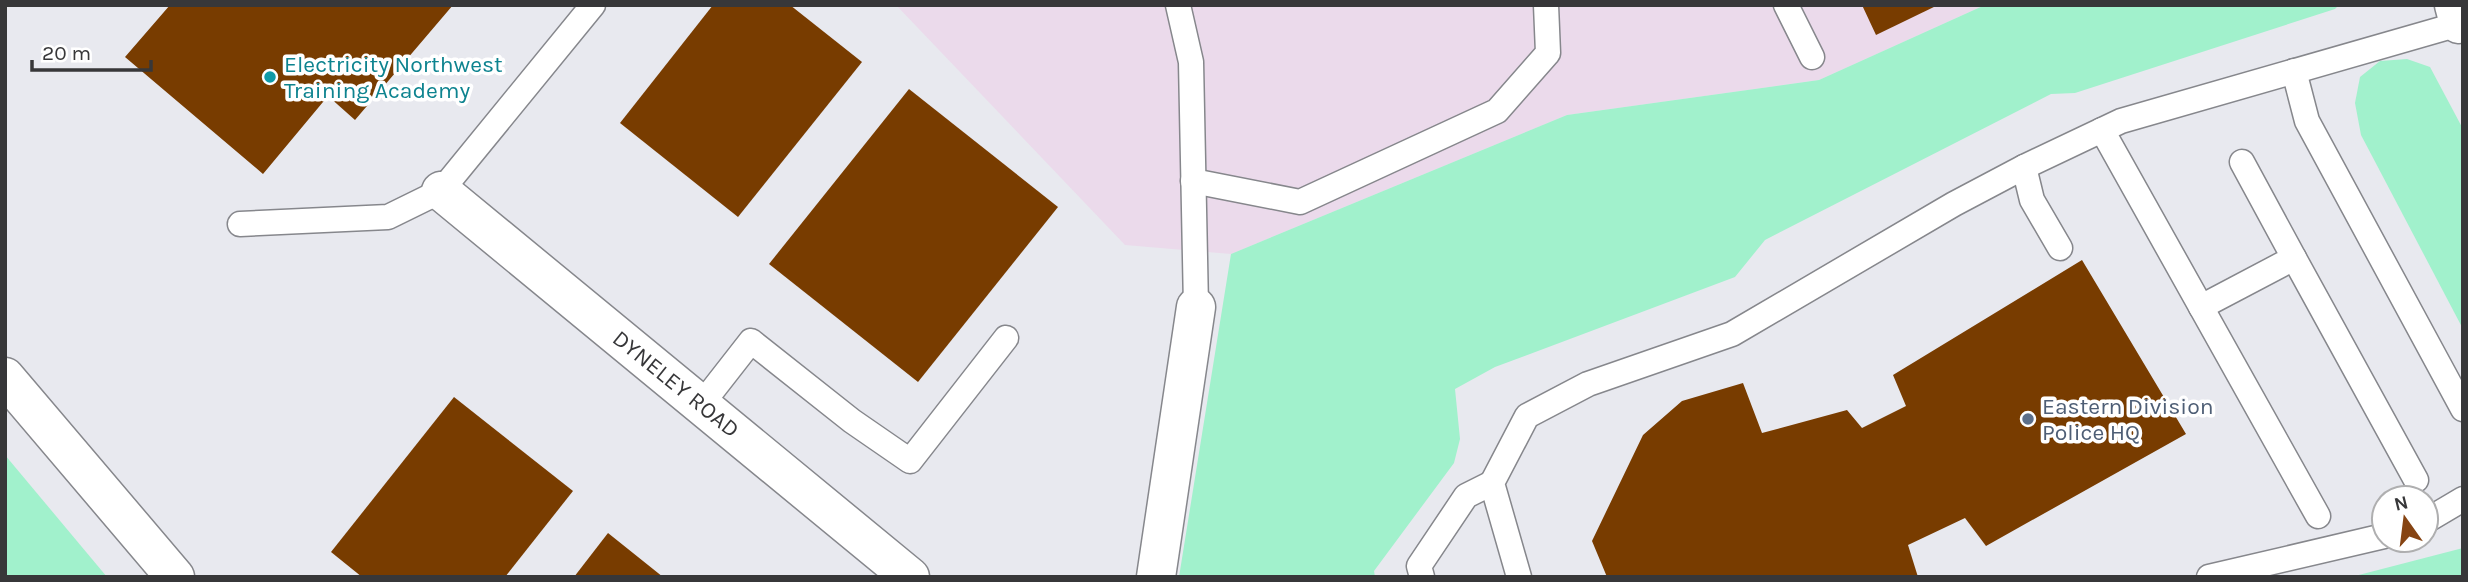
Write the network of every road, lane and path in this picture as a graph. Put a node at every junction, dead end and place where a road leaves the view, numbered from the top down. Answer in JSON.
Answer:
{"nodes":[{"id":1,"x":593,"y":5,"type":"edge"},
{"id":2,"x":1178,"y":5,"type":"edge"},
{"id":3,"x":1546,"y":5,"type":"edge"},
{"id":4,"x":1786,"y":5,"type":"edge"},
{"id":5,"x":2460,"y":17,"type":"edge"},
{"id":6,"x":1812,"y":57,"type":"dead end"},
{"id":7,"x":2294,"y":71,"type":"junction"},
{"id":8,"x":2102,"y":130,"type":"junction"},
{"id":9,"x":2242,"y":162,"type":"dead end"},
{"id":10,"x":2024,"y":167,"type":"junction"},
{"id":11,"x":1193,"y":181,"type":"junction"},
{"id":12,"x":441,"y":191,"type":"junction"},
{"id":13,"x":240,"y":224,"type":"dead end"},
{"id":14,"x":2060,"y":248,"type":"dead end"},
{"id":15,"x":2294,"y":258,"type":"junction"},
{"id":16,"x":1196,"y":307,"type":"joint"},
{"id":17,"x":2201,"y":307,"type":"junction"},
{"id":18,"x":1006,"y":338,"type":"dead end"},
{"id":19,"x":5,"y":377,"type":"edge"},
{"id":20,"x":701,"y":405,"type":"junction"},
{"id":21,"x":2463,"y":409,"type":"edge"},
{"id":22,"x":2416,"y":480,"type":"dead end"},
{"id":23,"x":1492,"y":483,"type":"junction"},
{"id":24,"x":2463,"y":499,"type":"edge"},
{"id":25,"x":2440,"y":513,"type":"edge"},
{"id":26,"x":2318,"y":516,"type":"dead end"},
{"id":27,"x":2370,"y":539,"type":"edge"},
{"id":28,"x":176,"y":577,"type":"edge"},
{"id":29,"x":910,"y":577,"type":"edge"},
{"id":30,"x":1156,"y":577,"type":"edge"},
{"id":31,"x":1422,"y":577,"type":"edge"},
{"id":32,"x":1519,"y":577,"type":"edge"},
{"id":33,"x":2209,"y":577,"type":"edge"}],
"edges":[{"from":1,"to":12,"type":"lane"},
{"from":2,"to":11,"type":"lane"},
{"from":3,"to":11,"type":"lane"},
{"from":4,"to":6,"type":"lane"},
{"from":5,"to":7,"type":"lane"},
{"from":7,"to":8,"type":"lane"},
{"from":7,"to":21,"type":"lane"},
{"from":8,"to":10,"type":"lane"},
{"from":8,"to":17,"type":"lane"},
{"from":9,"to":15,"type":"lane"},
{"from":10,"to":14,"type":"lane"},
{"from":10,"to":23,"type":"lane"},
{"from":11,"to":16,"type":"lane"},
{"from":12,"to":13,"type":"lane"},
{"from":12,"to":20,"type":"street","name":"DYNELEY ROAD"},
{"from":15,"to":17,"type":"lane"},
{"from":15,"to":22,"type":"lane"},
{"from":16,"to":30,"type":"street"},
{"from":17,"to":26,"type":"lane"},
{"from":18,"to":20,"type":"lane"},
{"from":19,"to":28,"type":"street"},
{"from":20,"to":29,"type":"street","name":"DYNELEY ROAD"},
{"from":23,"to":31,"type":"lane"},
{"from":23,"to":32,"type":"lane"},
{"from":24,"to":25,"type":"lane"},
{"from":27,"to":33,"type":"lane"}]}
